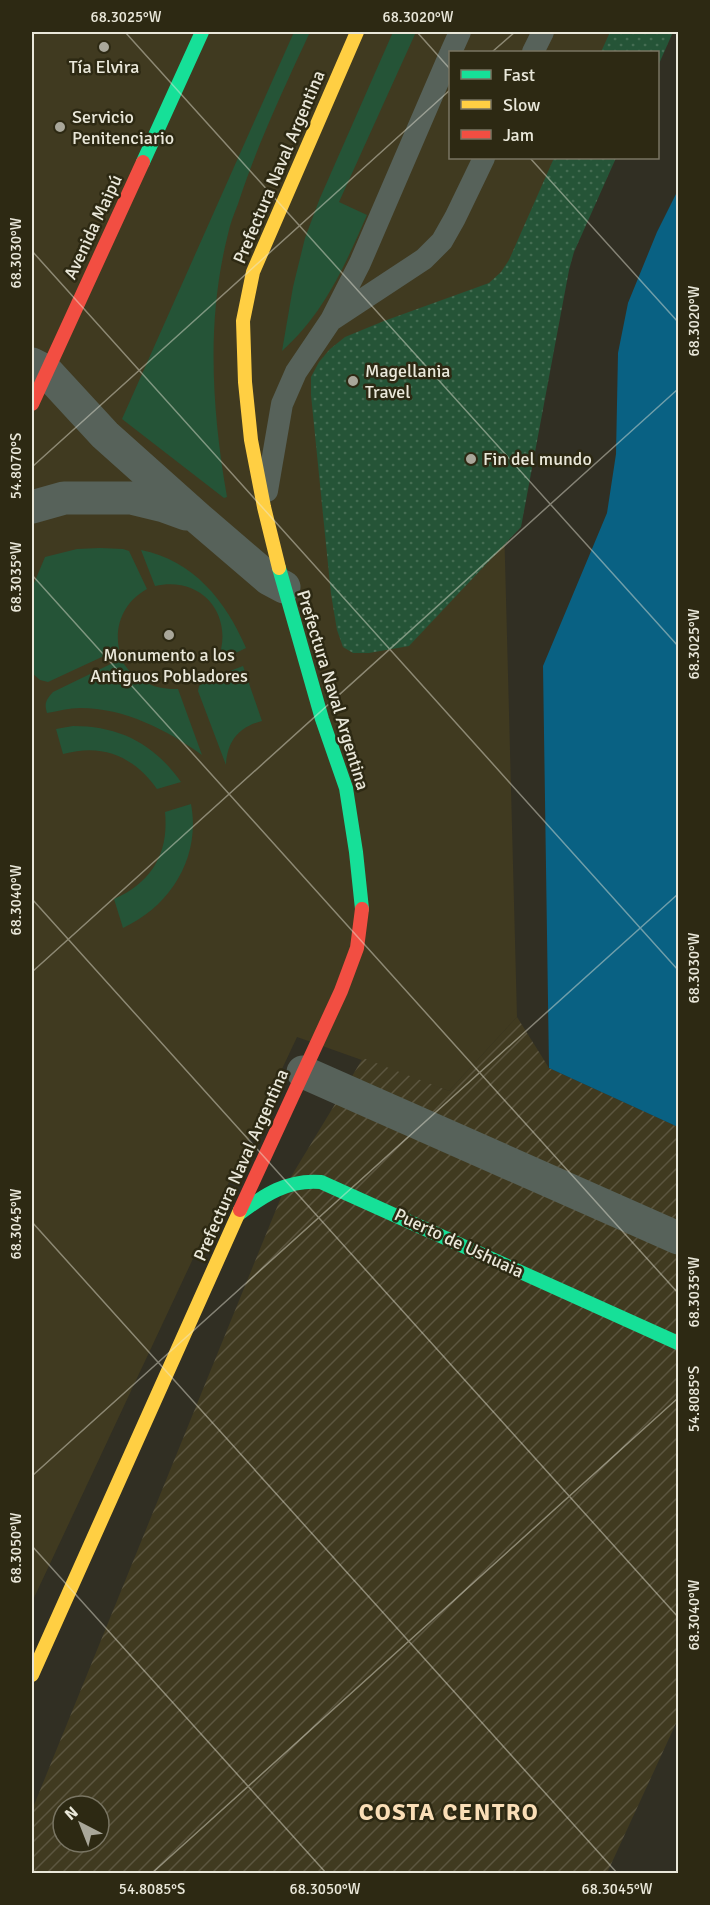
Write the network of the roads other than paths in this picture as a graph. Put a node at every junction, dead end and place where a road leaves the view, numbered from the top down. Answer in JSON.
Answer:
{"nodes":[{"id":1,"x":202,"y":32,"type":"edge"},
{"id":2,"x":357,"y":32,"type":"edge"},
{"id":3,"x":460,"y":32,"type":"edge"},
{"id":4,"x":543,"y":32,"type":"edge"},
{"id":5,"x":452,"y":51,"type":"edge"},
{"id":6,"x":534,"y":51,"type":"edge"},
{"id":7,"x":449,"y":58,"type":"edge"},
{"id":8,"x":484,"y":159,"type":"edge"},
{"id":9,"x":331,"y":320,"type":"junction"},
{"id":10,"x":39,"y":368,"type":"edge"},
{"id":11,"x":32,"y":404,"type":"edge"},
{"id":12,"x":32,"y":507,"type":"edge"},
{"id":13,"x":264,"y":507,"type":"junction"},
{"id":14,"x":199,"y":519,"type":"junction"},
{"id":15,"x":284,"y":587,"type":"junction"},
{"id":16,"x":303,"y":1072,"type":"junction"},
{"id":17,"x":239,"y":1214,"type":"junction"},
{"id":18,"x":678,"y":1238,"type":"edge"},
{"id":19,"x":678,"y":1343,"type":"edge"},
{"id":20,"x":32,"y":1675,"type":"edge"}],
"edges":[{"from":1,"to":10,"type":"main road","name":"Avenida Maipú"},
{"from":2,"to":13,"type":"main road","name":"Prefectura Naval Argentina"},
{"from":3,"to":5,"type":"lane"},
{"from":4,"to":6,"type":"lane"},
{"from":7,"to":9,"type":"lane"},
{"from":8,"to":9,"type":"lane"},
{"from":9,"to":13,"type":"lane"},
{"from":10,"to":11,"type":"main road","name":"Avenida Maipú"},
{"from":10,"to":14,"type":"street"},
{"from":12,"to":14,"type":"street"},
{"from":13,"to":15,"type":"main road","name":"Prefectura Naval Argentina"},
{"from":14,"to":15,"type":"street"},
{"from":15,"to":16,"type":"main road","name":"Prefectura Naval Argentina"},
{"from":16,"to":17,"type":"main road","name":"Prefectura Naval Argentina"},
{"from":16,"to":18,"type":"street"},
{"from":17,"to":19,"type":"main road","name":"Puerto de Ushuaia"},
{"from":17,"to":20,"type":"main road","name":"Prefectura Naval Argentina"}]}
